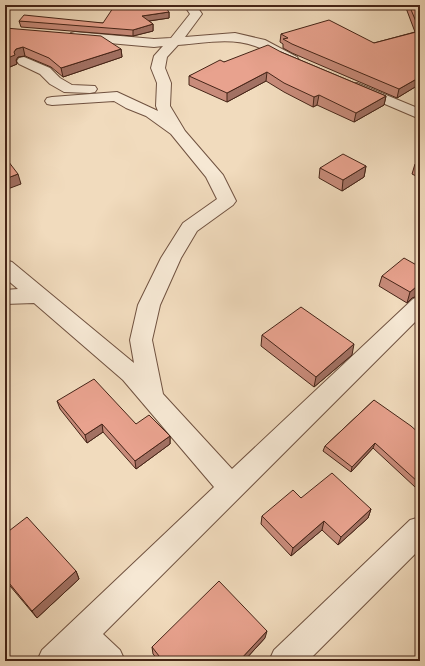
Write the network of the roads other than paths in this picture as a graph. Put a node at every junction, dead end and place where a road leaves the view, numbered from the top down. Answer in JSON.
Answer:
{"nodes":[{"id":1,"x":190,"y":5,"type":"edge"},
{"id":2,"x":60,"y":35,"type":"edge"},
{"id":3,"x":175,"y":41,"type":"junction"},
{"id":4,"x":24,"y":61,"type":"dead end"},
{"id":5,"x":307,"y":66,"type":"edge"},
{"id":6,"x":342,"y":81,"type":"edge"},
{"id":7,"x":117,"y":96,"type":"junction"},
{"id":8,"x":52,"y":100,"type":"dead end"},
{"id":9,"x":420,"y":114,"type":"edge"},
{"id":10,"x":178,"y":133,"type":"junction"},
{"id":11,"x":5,"y":267,"type":"edge"},
{"id":12,"x":40,"y":296,"type":"junction"},
{"id":13,"x":5,"y":297,"type":"edge"},
{"id":14,"x":420,"y":304,"type":"edge"},
{"id":15,"x":152,"y":398,"type":"junction"},
{"id":16,"x":232,"y":488,"type":"junction"},
{"id":17,"x":420,"y":530,"type":"edge"},
{"id":18,"x":81,"y":636,"type":"junction"},
{"id":19,"x":53,"y":661,"type":"edge"},
{"id":20,"x":109,"y":661,"type":"edge"},
{"id":21,"x":285,"y":661,"type":"edge"}],
"edges":[{"from":1,"to":3,"type":"street"},
{"from":2,"to":3,"type":"street"},
{"from":3,"to":5,"type":"street"},
{"from":3,"to":10,"type":"street"},
{"from":4,"to":7,"type":"street"},
{"from":6,"to":9,"type":"street"},
{"from":7,"to":8,"type":"street"},
{"from":7,"to":10,"type":"street"},
{"from":10,"to":15,"type":"street"},
{"from":11,"to":12,"type":"street"},
{"from":12,"to":13,"type":"street"},
{"from":12,"to":15,"type":"street"},
{"from":14,"to":16,"type":"street"},
{"from":15,"to":16,"type":"street"},
{"from":16,"to":18,"type":"street"},
{"from":17,"to":21,"type":"street"},
{"from":18,"to":19,"type":"street"},
{"from":18,"to":20,"type":"street"}]}
